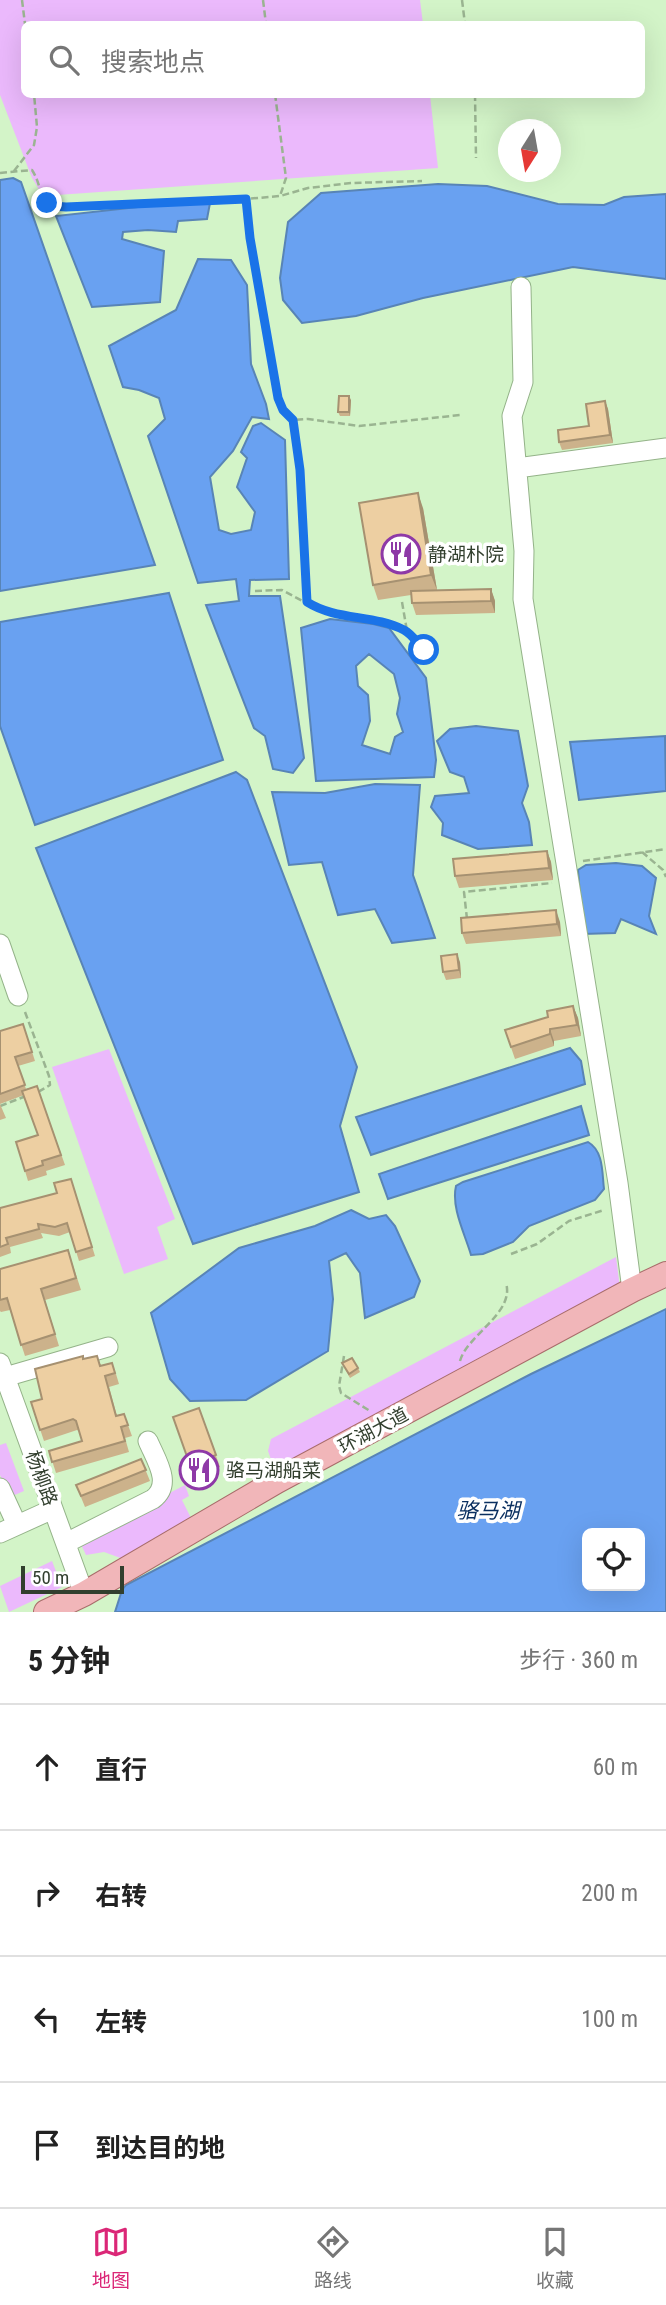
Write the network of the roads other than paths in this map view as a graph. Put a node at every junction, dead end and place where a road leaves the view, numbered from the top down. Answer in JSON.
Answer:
{"nodes":[{"id":1,"x":521,"y":287,"type":"dead end"},
{"id":2,"x":666,"y":448,"type":"edge"},
{"id":3,"x":517,"y":468,"type":"junction"},
{"id":4,"x":0,"y":944,"type":"edge"},
{"id":5,"x":19,"y":996,"type":"road end"},
{"id":6,"x":666,"y":1273,"type":"edge"},
{"id":7,"x":632,"y":1290,"type":"junction"},
{"id":8,"x":108,"y":1347,"type":"dead end"},
{"id":9,"x":3,"y":1370,"type":"edge"},
{"id":10,"x":148,"y":1441,"type":"dead end"},
{"id":11,"x":0,"y":1488,"type":"edge"},
{"id":12,"x":53,"y":1509,"type":"junction"},
{"id":13,"x":8,"y":1529,"type":"edge"},
{"id":14,"x":66,"y":1543,"type":"junction"},
{"id":15,"x":84,"y":1594,"type":"junction"},
{"id":16,"x":46,"y":1612,"type":"edge"}],
"edges":[{"from":1,"to":3,"type":"street"},
{"from":2,"to":3,"type":"street"},
{"from":3,"to":7,"type":"street"},
{"from":4,"to":5,"type":"street"},
{"from":6,"to":7,"type":"main road","name":"环湖大道"},
{"from":7,"to":15,"type":"main road","name":"环湖大道"},
{"from":8,"to":9,"type":"street"},
{"from":9,"to":12,"type":"street","name":"杨柳路"},
{"from":10,"to":14,"type":"street"},
{"from":11,"to":13,"type":"street"},
{"from":12,"to":13,"type":"street"},
{"from":12,"to":14,"type":"street","name":"杨柳路"},
{"from":14,"to":15,"type":"street","name":"杨柳路"},
{"from":15,"to":16,"type":"main road","name":"环湖大道"}]}
